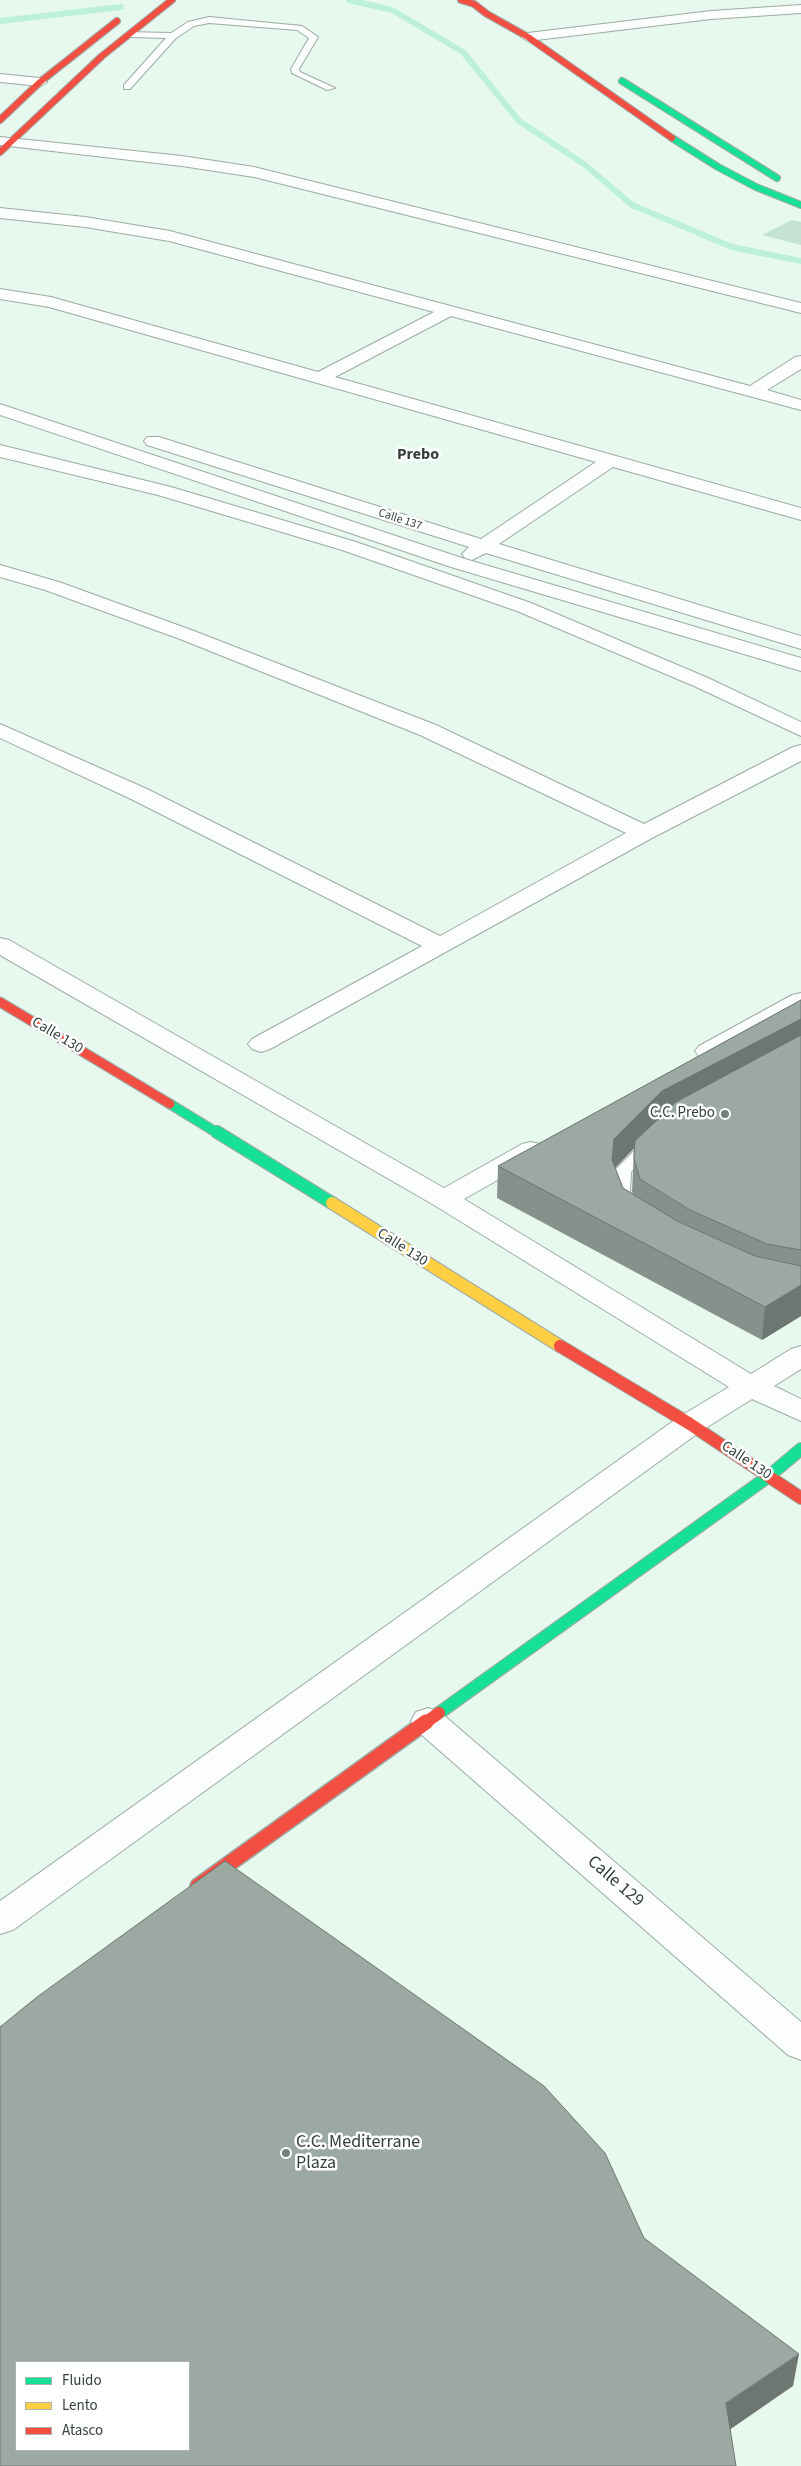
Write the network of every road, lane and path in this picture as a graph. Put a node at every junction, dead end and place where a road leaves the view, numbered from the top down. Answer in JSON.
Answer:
{"nodes":[{"id":1,"x":172,"y":0,"type":"edge"},
{"id":2,"x":461,"y":0,"type":"edge"},
{"id":3,"x":801,"y":9,"type":"edge"},
{"id":4,"x":128,"y":12,"type":"dead end"},
{"id":5,"x":536,"y":25,"type":"dead end"},
{"id":6,"x":130,"y":34,"type":"junction"},
{"id":7,"x":549,"y":34,"type":"junction"},
{"id":8,"x":173,"y":36,"type":"junction"},
{"id":9,"x":528,"y":37,"type":"junction"},
{"id":10,"x":566,"y":45,"type":"dead end"},
{"id":11,"x":616,"y":77,"type":"dead end"},
{"id":12,"x":0,"y":78,"type":"edge"},
{"id":13,"x":40,"y":82,"type":"junction"},
{"id":14,"x":127,"y":86,"type":"dead end"},
{"id":15,"x":330,"y":88,"type":"dead end"},
{"id":16,"x":0,"y":120,"type":"edge"},
{"id":17,"x":4,"y":145,"type":"edge"},
{"id":18,"x":723,"y":146,"type":"junction"},
{"id":19,"x":691,"y":151,"type":"junction"},
{"id":20,"x":784,"y":181,"type":"dead end"},
{"id":21,"x":801,"y":205,"type":"edge"},
{"id":22,"x":0,"y":213,"type":"edge"},
{"id":23,"x":0,"y":294,"type":"edge"},
{"id":24,"x":801,"y":308,"type":"edge"},
{"id":25,"x":448,"y":312,"type":"junction"},
{"id":26,"x":801,"y":361,"type":"edge"},
{"id":27,"x":321,"y":377,"type":"junction"},
{"id":28,"x":0,"y":392,"type":"edge"},
{"id":29,"x":752,"y":392,"type":"junction"},
{"id":30,"x":801,"y":405,"type":"edge"},
{"id":31,"x":0,"y":409,"type":"edge"},
{"id":32,"x":0,"y":451,"type":"edge"},
{"id":33,"x":612,"y":459,"type":"junction"},
{"id":34,"x":801,"y":514,"type":"edge"},
{"id":35,"x":484,"y":546,"type":"junction"},
{"id":36,"x":458,"y":563,"type":"junction"},
{"id":37,"x":0,"y":571,"type":"edge"},
{"id":38,"x":801,"y":644,"type":"edge"},
{"id":39,"x":801,"y":666,"type":"edge"},
{"id":40,"x":0,"y":730,"type":"edge"},
{"id":41,"x":801,"y":730,"type":"edge"},
{"id":42,"x":801,"y":752,"type":"edge"},
{"id":43,"x":644,"y":834,"type":"junction"},
{"id":44,"x":0,"y":945,"type":"edge"},
{"id":45,"x":439,"y":945,"type":"junction"},
{"id":46,"x":801,"y":1000,"type":"edge"},
{"id":47,"x":0,"y":1002,"type":"edge"},
{"id":48,"x":260,"y":1044,"type":"dead end"},
{"id":49,"x":686,"y":1063,"type":"edge"},
{"id":50,"x":661,"y":1134,"type":"edge"},
{"id":51,"x":548,"y":1140,"type":"edge"},
{"id":52,"x":444,"y":1199,"type":"junction"},
{"id":53,"x":635,"y":1220,"type":"edge"},
{"id":54,"x":801,"y":1356,"type":"edge"},
{"id":55,"x":751,"y":1387,"type":"junction"},
{"id":56,"x":801,"y":1411,"type":"edge"},
{"id":57,"x":690,"y":1424,"type":"junction"},
{"id":58,"x":801,"y":1449,"type":"edge"},
{"id":59,"x":769,"y":1476,"type":"junction"},
{"id":60,"x":801,"y":1498,"type":"edge"},
{"id":61,"x":428,"y":1721,"type":"junction"},
{"id":62,"x":188,"y":1893,"type":"edge"},
{"id":63,"x":0,"y":1920,"type":"edge"},
{"id":64,"x":801,"y":2044,"type":"edge"}],
"edges":[{"from":1,"to":6,"type":"street"},
{"from":2,"to":9,"type":"street"},
{"from":3,"to":7,"type":"street"},
{"from":4,"to":13,"type":"street"},
{"from":5,"to":7,"type":"street"},
{"from":6,"to":8,"type":"lane"},
{"from":6,"to":17,"type":"street"},
{"from":7,"to":9,"type":"street"},
{"from":7,"to":10,"type":"street"},
{"from":8,"to":14,"type":"lane"},
{"from":8,"to":15,"type":"lane"},
{"from":9,"to":19,"type":"street"},
{"from":11,"to":18,"type":"street"},
{"from":12,"to":13,"type":"street"},
{"from":13,"to":16,"type":"street"},
{"from":17,"to":24,"type":"street"},
{"from":18,"to":19,"type":"street"},
{"from":18,"to":20,"type":"street"},
{"from":19,"to":21,"type":"street"},
{"from":22,"to":25,"type":"street"},
{"from":23,"to":27,"type":"street"},
{"from":25,"to":27,"type":"street"},
{"from":25,"to":29,"type":"street"},
{"from":26,"to":29,"type":"street"},
{"from":27,"to":33,"type":"street"},
{"from":28,"to":35,"type":"street","name":"Calle 137"},
{"from":29,"to":30,"type":"street"},
{"from":31,"to":36,"type":"street"},
{"from":32,"to":41,"type":"street"},
{"from":33,"to":34,"type":"street"},
{"from":33,"to":35,"type":"street"},
{"from":35,"to":36,"type":"street"},
{"from":35,"to":38,"type":"street","name":"Calle 137"},
{"from":36,"to":39,"type":"street"},
{"from":37,"to":43,"type":"street"},
{"from":40,"to":45,"type":"street"},
{"from":42,"to":43,"type":"street"},
{"from":43,"to":45,"type":"street"},
{"from":44,"to":52,"type":"street"},
{"from":45,"to":48,"type":"street"},
{"from":46,"to":49,"type":"street"},
{"from":47,"to":57,"type":"street","name":"Calle 130"},
{"from":50,"to":53,"type":"lane"},
{"from":51,"to":52,"type":"street"},
{"from":52,"to":55,"type":"street"},
{"from":54,"to":55,"type":"street"},
{"from":55,"to":56,"type":"street"},
{"from":55,"to":57,"type":"street"},
{"from":57,"to":59,"type":"street","name":"Calle 130"},
{"from":57,"to":63,"type":"street"},
{"from":58,"to":59,"type":"street"},
{"from":59,"to":60,"type":"street","name":"Calle 130"},
{"from":59,"to":61,"type":"street"},
{"from":61,"to":62,"type":"street"},
{"from":61,"to":64,"type":"street","name":"Calle 129"}]}
